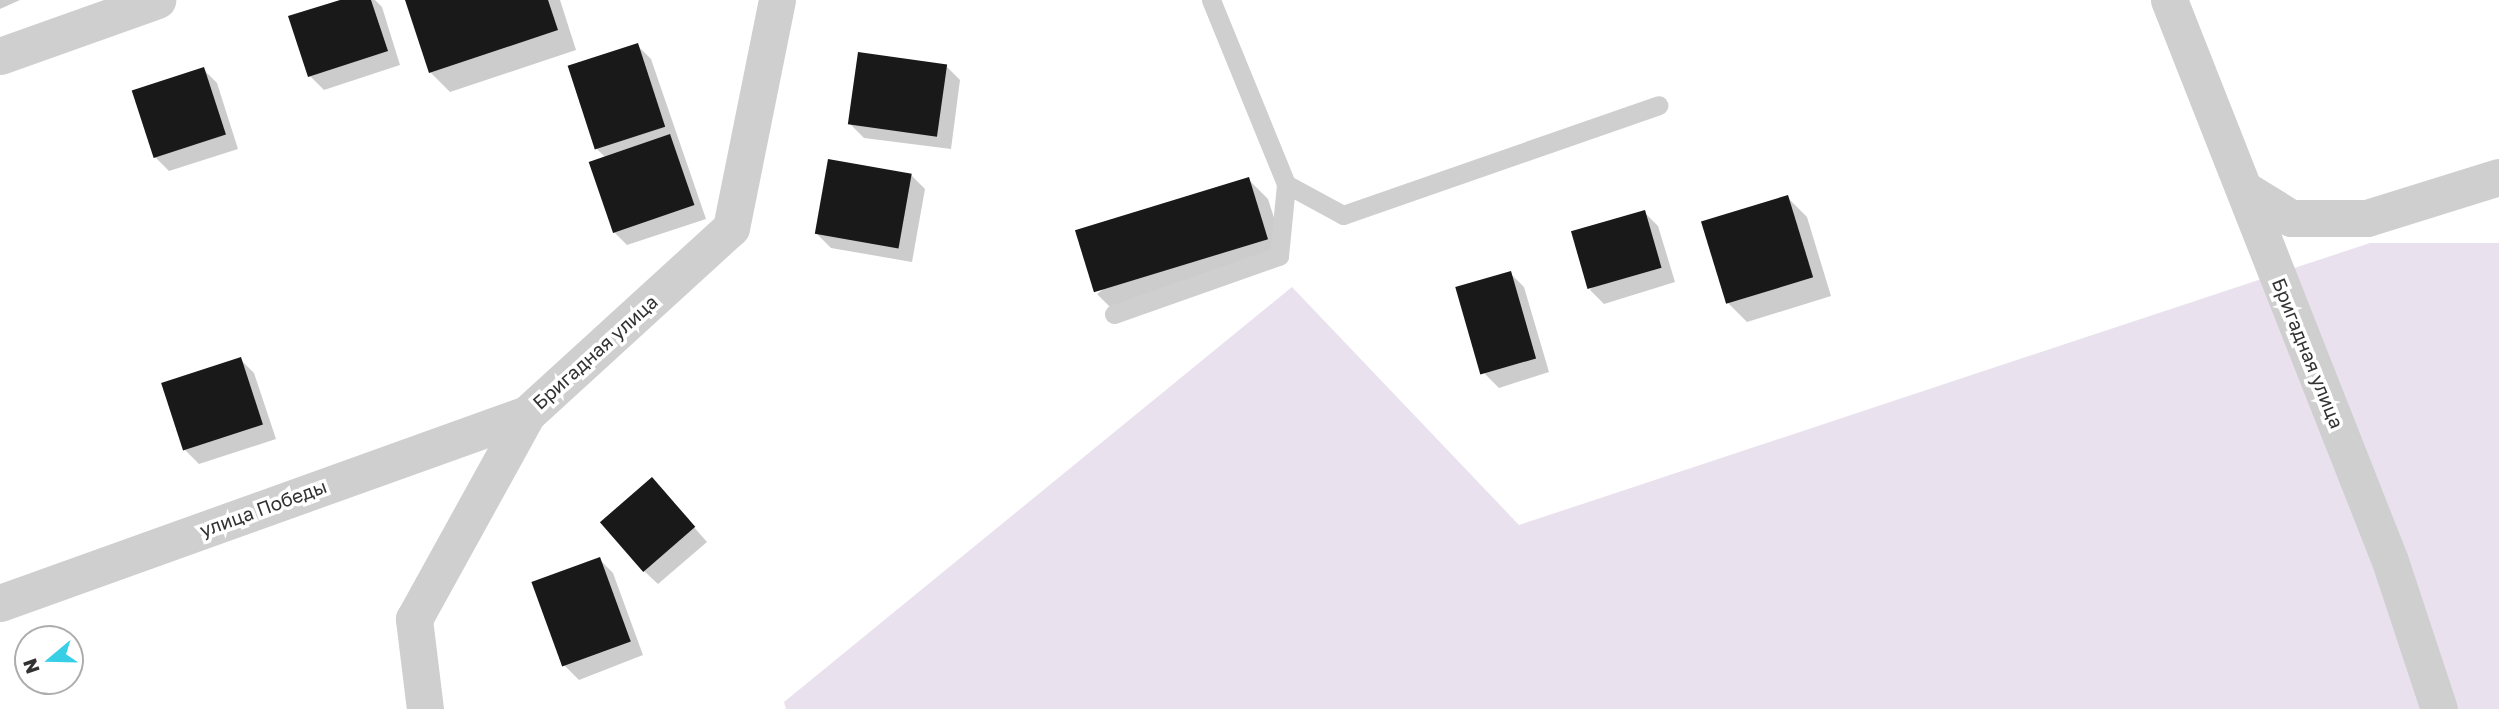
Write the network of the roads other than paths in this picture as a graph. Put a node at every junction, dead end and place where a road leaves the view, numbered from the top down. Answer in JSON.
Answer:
{"nodes":[{"id":1,"x":158,"y":0,"type":"edge"},
{"id":2,"x":777,"y":0,"type":"edge"},
{"id":3,"x":1210,"y":0,"type":"edge"},
{"id":4,"x":2169,"y":0,"type":"edge"},
{"id":5,"x":0,"y":56,"type":"edge"},
{"id":6,"x":1658,"y":105,"type":"dead end"},
{"id":7,"x":2499,"y":177,"type":"edge"},
{"id":8,"x":1286,"y":184,"type":"junction"},
{"id":9,"x":2244,"y":189,"type":"junction"},
{"id":10,"x":1114,"y":314,"type":"dead end"},
{"id":11,"x":527,"y":414,"type":"junction"},
{"id":12,"x":0,"y":603,"type":"edge"},
{"id":13,"x":425,"y":709,"type":"edge"},
{"id":14,"x":2439,"y":709,"type":"edge"}],
"edges":[{"from":1,"to":5,"type":"street"},
{"from":2,"to":11,"type":"street","name":"Бригадная улица"},
{"from":3,"to":8,"type":"lane"},
{"from":4,"to":9,"type":"street","name":"Бригадная улица"},
{"from":6,"to":8,"type":"lane"},
{"from":7,"to":9,"type":"street"},
{"from":8,"to":10,"type":"lane"},
{"from":9,"to":14,"type":"street","name":"Бригадная улица"},
{"from":11,"to":12,"type":"street","name":"улица Победы"},
{"from":11,"to":13,"type":"street","name":"Бригадная улица"}]}
